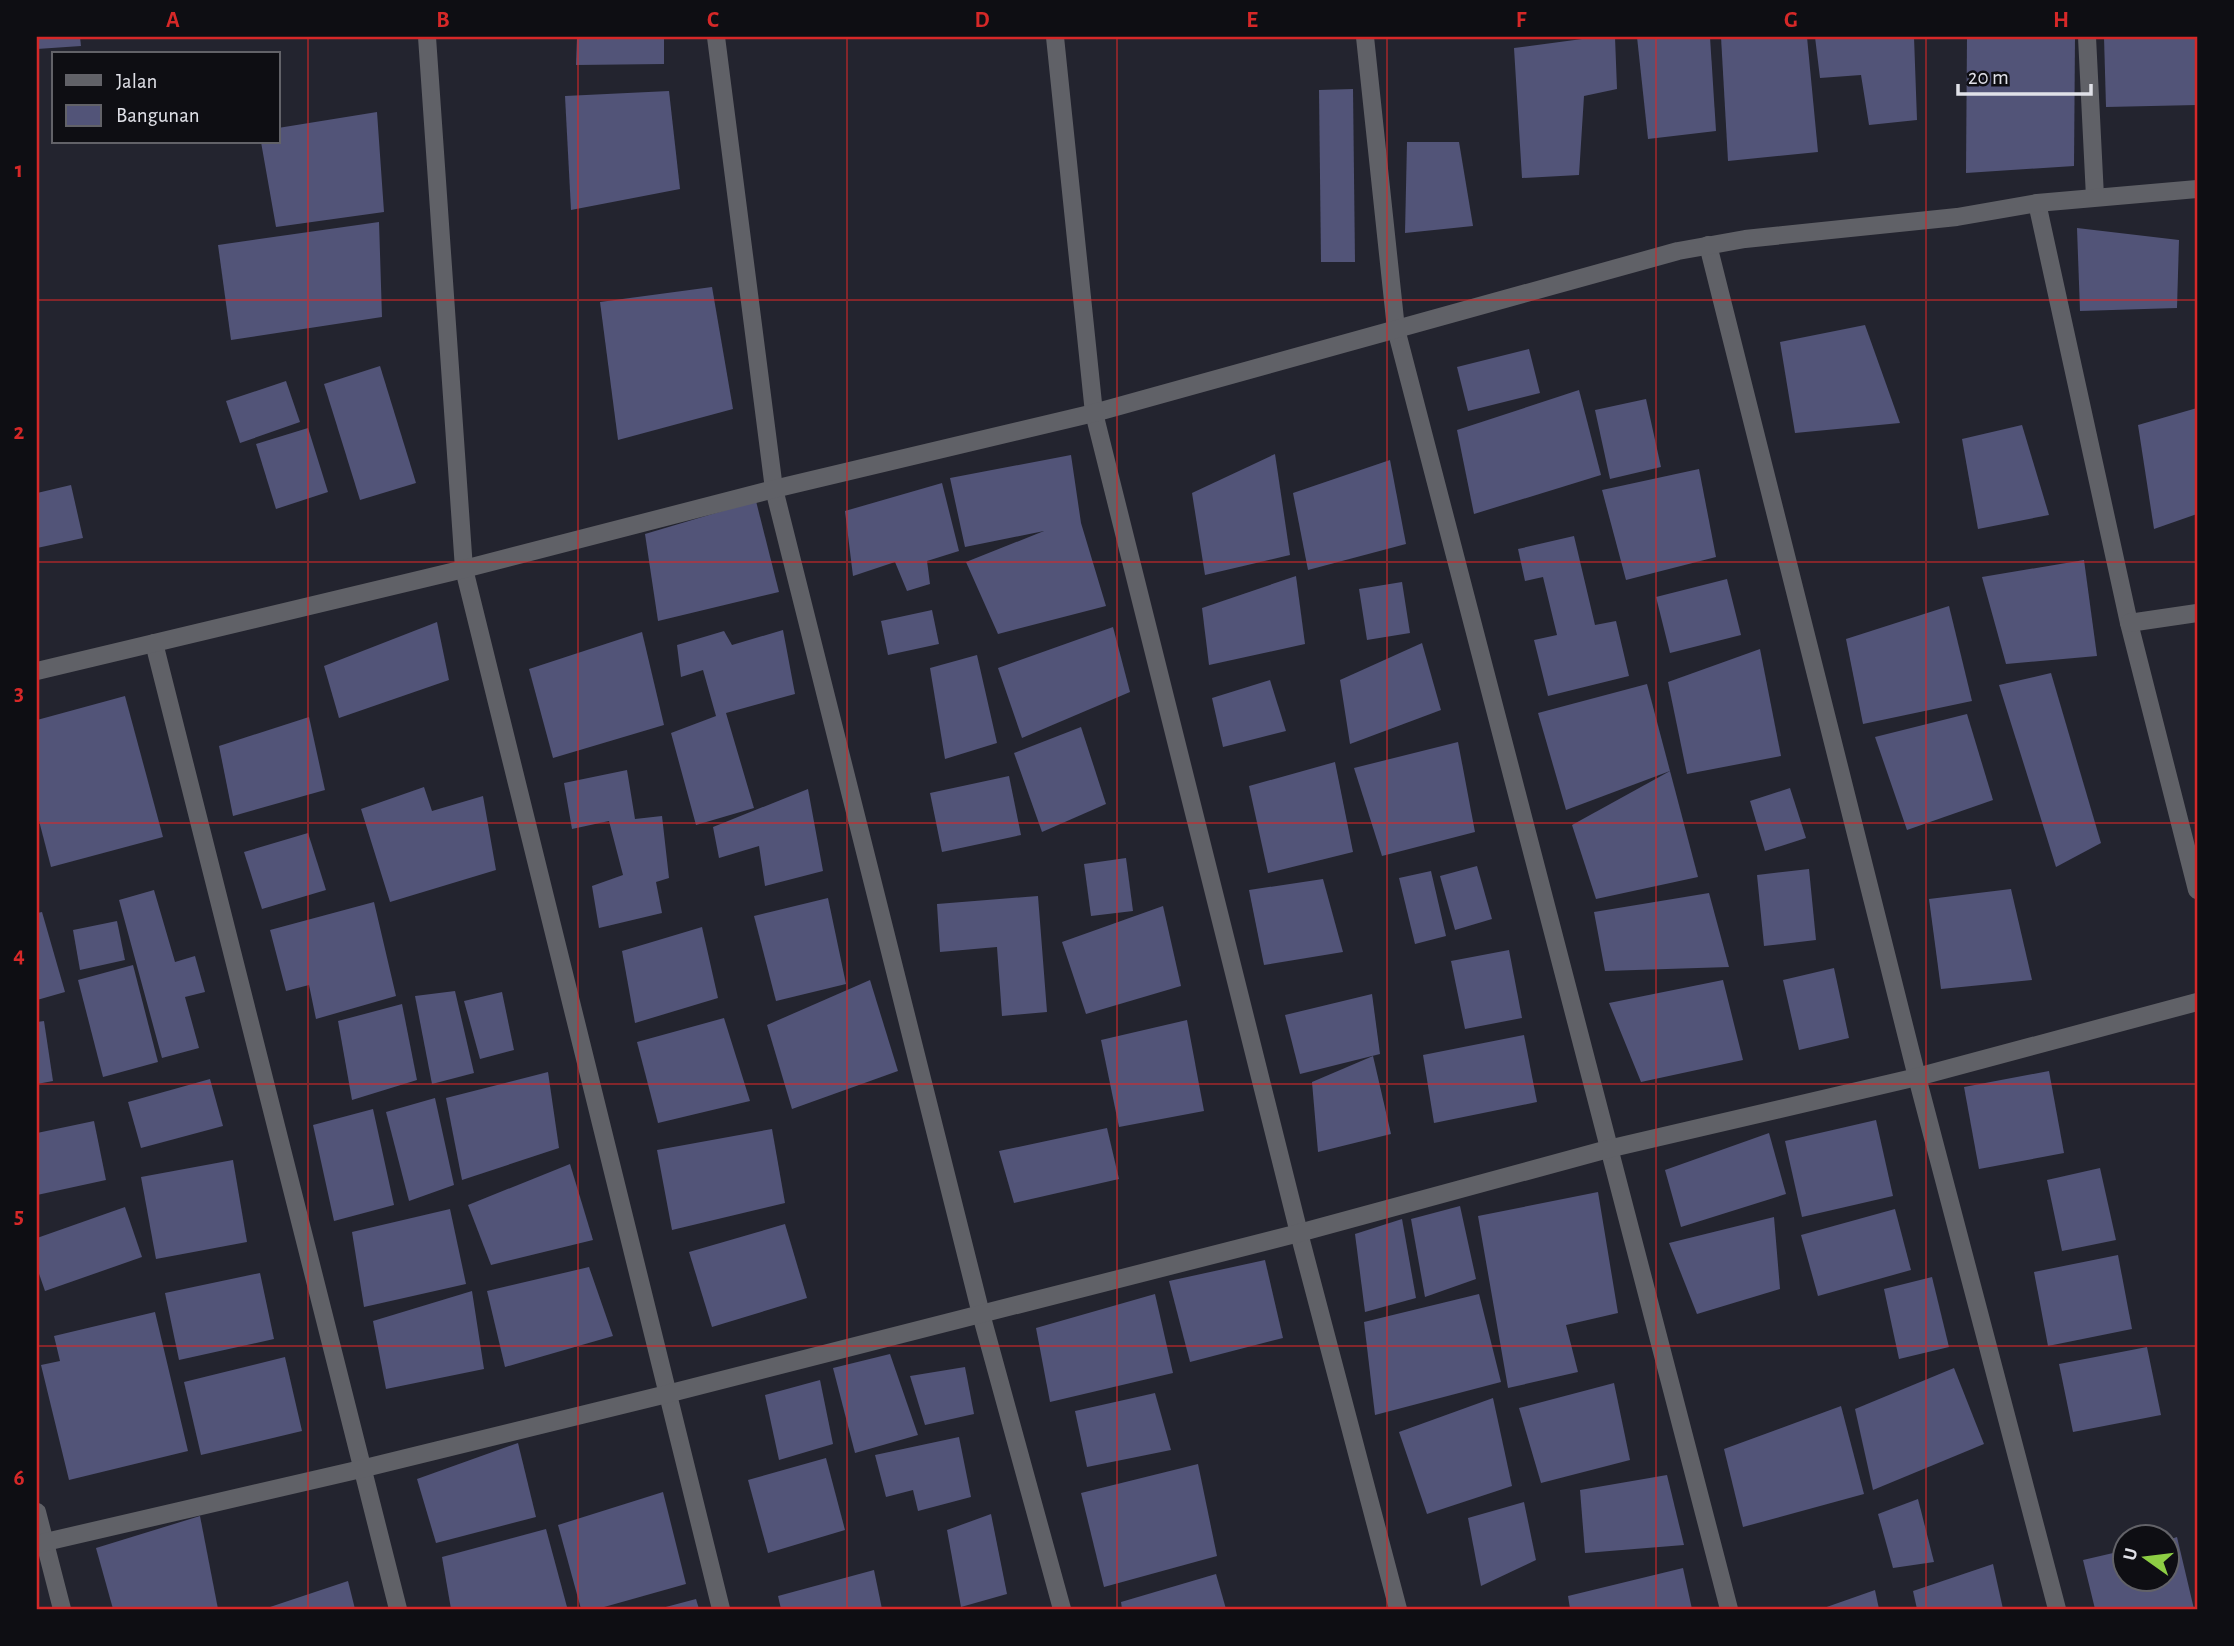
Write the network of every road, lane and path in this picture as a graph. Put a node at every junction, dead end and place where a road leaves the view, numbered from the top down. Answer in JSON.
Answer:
{"nodes":[{"id":1,"x":427,"y":37,"type":"edge"},
{"id":2,"x":716,"y":37,"type":"edge"},
{"id":3,"x":1055,"y":37,"type":"edge"},
{"id":4,"x":1365,"y":37,"type":"edge"},
{"id":5,"x":2087,"y":37,"type":"edge"},
{"id":6,"x":2197,"y":189,"type":"edge"},
{"id":7,"x":2095,"y":197,"type":"junction"},
{"id":8,"x":2037,"y":203,"type":"junction"},
{"id":9,"x":1708,"y":245,"type":"junction"},
{"id":10,"x":1396,"y":329,"type":"junction"},
{"id":11,"x":1094,"y":413,"type":"junction"},
{"id":12,"x":774,"y":489,"type":"junction"},
{"id":13,"x":464,"y":569,"type":"junction"},
{"id":14,"x":2197,"y":613,"type":"edge"},
{"id":15,"x":2129,"y":623,"type":"junction"},
{"id":16,"x":154,"y":643,"type":"junction"},
{"id":17,"x":37,"y":671,"type":"edge"},
{"id":18,"x":2197,"y":891,"type":"edge"},
{"id":19,"x":2197,"y":1002,"type":"edge"},
{"id":20,"x":1917,"y":1077,"type":"junction"},
{"id":21,"x":1608,"y":1149,"type":"junction"},
{"id":22,"x":1299,"y":1233,"type":"junction"},
{"id":23,"x":981,"y":1314,"type":"junction"},
{"id":24,"x":667,"y":1394,"type":"junction"},
{"id":25,"x":361,"y":1469,"type":"junction"},
{"id":26,"x":37,"y":1512,"type":"edge"},
{"id":27,"x":40,"y":1543,"type":"edge"},
{"id":28,"x":62,"y":1609,"type":"edge"},
{"id":29,"x":398,"y":1609,"type":"edge"},
{"id":30,"x":721,"y":1609,"type":"edge"},
{"id":31,"x":1062,"y":1609,"type":"edge"},
{"id":32,"x":1398,"y":1609,"type":"edge"},
{"id":33,"x":1729,"y":1609,"type":"edge"},
{"id":34,"x":2057,"y":1609,"type":"edge"}],
"edges":[{"from":1,"to":13,"type":"street"},
{"from":2,"to":12,"type":"street"},
{"from":3,"to":11,"type":"street"},
{"from":4,"to":10,"type":"street"},
{"from":5,"to":7,"type":"street"},
{"from":6,"to":7,"type":"street"},
{"from":7,"to":8,"type":"street"},
{"from":8,"to":9,"type":"street"},
{"from":8,"to":15,"type":"street"},
{"from":9,"to":10,"type":"street"},
{"from":9,"to":20,"type":"street"},
{"from":10,"to":11,"type":"street"},
{"from":10,"to":21,"type":"street"},
{"from":11,"to":12,"type":"street"},
{"from":11,"to":22,"type":"street"},
{"from":12,"to":13,"type":"street"},
{"from":12,"to":23,"type":"street"},
{"from":13,"to":16,"type":"street"},
{"from":13,"to":24,"type":"street"},
{"from":14,"to":15,"type":"street"},
{"from":15,"to":18,"type":"street"},
{"from":16,"to":17,"type":"street"},
{"from":16,"to":25,"type":"street"},
{"from":19,"to":20,"type":"street"},
{"from":20,"to":21,"type":"street"},
{"from":20,"to":34,"type":"street"},
{"from":21,"to":22,"type":"street"},
{"from":21,"to":33,"type":"street"},
{"from":22,"to":23,"type":"street"},
{"from":22,"to":32,"type":"street"},
{"from":23,"to":24,"type":"street"},
{"from":23,"to":31,"type":"street"},
{"from":24,"to":25,"type":"street"},
{"from":24,"to":30,"type":"street"},
{"from":25,"to":27,"type":"street"},
{"from":25,"to":29,"type":"street"},
{"from":26,"to":27,"type":"street"},
{"from":27,"to":28,"type":"street"}]}
